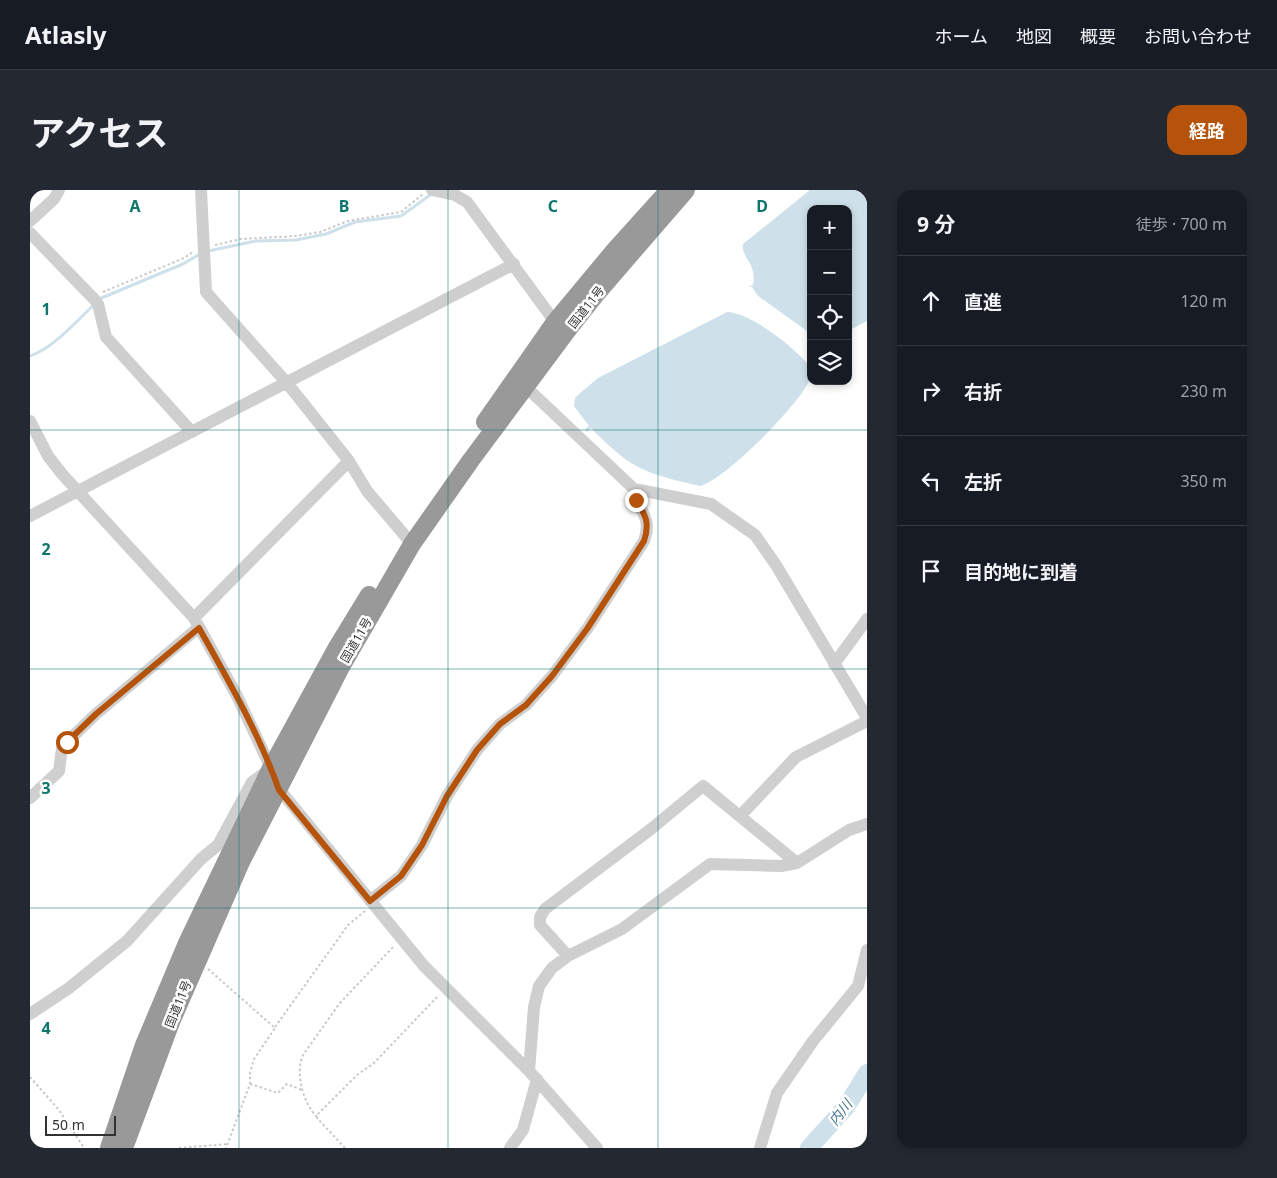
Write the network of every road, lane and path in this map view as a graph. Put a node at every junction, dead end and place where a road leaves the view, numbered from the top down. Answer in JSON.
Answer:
{"nodes":[{"id":1,"x":59,"y":190,"type":"edge"},
{"id":2,"x":201,"y":190,"type":"edge"},
{"id":3,"x":669,"y":190,"type":"edge"},
{"id":4,"x":686,"y":190,"type":"edge"},
{"id":5,"x":433,"y":191,"type":"edge"},
{"id":6,"x":30,"y":220,"type":"edge"},
{"id":7,"x":30,"y":233,"type":"edge"},
{"id":8,"x":203,"y":251,"type":"junction"},
{"id":9,"x":514,"y":264,"type":"junction"},
{"id":10,"x":95,"y":301,"type":"junction"},
{"id":11,"x":561,"y":327,"type":"junction"},
{"id":12,"x":287,"y":382,"type":"junction"},
{"id":13,"x":526,"y":387,"type":"junction"},
{"id":14,"x":30,"y":421,"type":"edge"},
{"id":15,"x":192,"y":432,"type":"junction"},
{"id":16,"x":349,"y":461,"type":"junction"},
{"id":17,"x":634,"y":489,"type":"junction"},
{"id":18,"x":78,"y":491,"type":"junction"},
{"id":19,"x":30,"y":516,"type":"edge"},
{"id":20,"x":409,"y":540,"type":"junction"},
{"id":21,"x":867,"y":619,"type":"edge"},
{"id":22,"x":196,"y":623,"type":"junction"},
{"id":23,"x":834,"y":664,"type":"junction"},
{"id":24,"x":867,"y":719,"type":"edge"},
{"id":25,"x":271,"y":768,"type":"junction"},
{"id":26,"x":279,"y":790,"type":"junction"},
{"id":27,"x":30,"y":798,"type":"edge"},
{"id":28,"x":740,"y":816,"type":"junction"},
{"id":29,"x":867,"y":824,"type":"edge"},
{"id":30,"x":796,"y":863,"type":"junction"},
{"id":31,"x":372,"y":903,"type":"junction"},
{"id":32,"x":401,"y":939,"type":"junction"},
{"id":33,"x":867,"y":950,"type":"edge"},
{"id":34,"x":568,"y":956,"type":"junction"},
{"id":35,"x":197,"y":960,"type":"junction"},
{"id":36,"x":446,"y":988,"type":"junction"},
{"id":37,"x":30,"y":1014,"type":"edge"},
{"id":38,"x":275,"y":1028,"type":"junction"},
{"id":39,"x":533,"y":1075,"type":"junction"},
{"id":40,"x":30,"y":1077,"type":"edge"},
{"id":41,"x":250,"y":1084,"type":"junction"},
{"id":42,"x":302,"y":1090,"type":"junction"},
{"id":43,"x":317,"y":1118,"type":"junction"},
{"id":44,"x":228,"y":1144,"type":"junction"},
{"id":45,"x":84,"y":1148,"type":"edge"},
{"id":46,"x":109,"y":1148,"type":"edge"},
{"id":47,"x":124,"y":1148,"type":"edge"},
{"id":48,"x":179,"y":1148,"type":"edge"},
{"id":49,"x":226,"y":1148,"type":"edge"},
{"id":50,"x":345,"y":1148,"type":"edge"},
{"id":51,"x":510,"y":1148,"type":"edge"},
{"id":52,"x":597,"y":1148,"type":"edge"},
{"id":53,"x":760,"y":1148,"type":"edge"}],
"edges":[{"from":1,"to":6,"type":"street"},
{"from":2,"to":8,"type":"street"},
{"from":3,"to":11,"type":"highway","name":"国道11号"},
{"from":4,"to":11,"type":"highway","name":"国道11号"},
{"from":5,"to":8,"type":"path"},
{"from":5,"to":9,"type":"street"},
{"from":7,"to":10,"type":"street"},
{"from":8,"to":10,"type":"path"},
{"from":8,"to":12,"type":"street"},
{"from":9,"to":11,"type":"street"},
{"from":9,"to":12,"type":"street"},
{"from":10,"to":15,"type":"street"},
{"from":11,"to":13,"type":"highway","name":"国道11号"},
{"from":11,"to":20,"type":"highway","name":"国道11号"},
{"from":12,"to":15,"type":"street"},
{"from":12,"to":16,"type":"street"},
{"from":13,"to":17,"type":"street"},
{"from":13,"to":20,"type":"highway","name":"国道11号"},
{"from":14,"to":18,"type":"street"},
{"from":15,"to":18,"type":"street"},
{"from":16,"to":20,"type":"street"},
{"from":16,"to":22,"type":"street"},
{"from":17,"to":23,"type":"street"},
{"from":17,"to":31,"type":"street"},
{"from":18,"to":19,"type":"street"},
{"from":18,"to":22,"type":"street"},
{"from":20,"to":25,"type":"highway","name":"国道11号"},
{"from":20,"to":26,"type":"highway","name":"国道11号"},
{"from":21,"to":23,"type":"street"},
{"from":22,"to":25,"type":"street"},
{"from":22,"to":27,"type":"street"},
{"from":23,"to":24,"type":"street"},
{"from":24,"to":28,"type":"street"},
{"from":25,"to":26,"type":"street"},
{"from":25,"to":37,"type":"street"},
{"from":25,"to":46,"type":"highway","name":"国道11号"},
{"from":26,"to":31,"type":"street"},
{"from":26,"to":35,"type":"highway","name":"国道11号"},
{"from":28,"to":30,"type":"street"},
{"from":28,"to":34,"type":"street"},
{"from":29,"to":30,"type":"street"},
{"from":30,"to":34,"type":"street"},
{"from":31,"to":32,"type":"street"},
{"from":31,"to":38,"type":"path"},
{"from":32,"to":36,"type":"street"},
{"from":32,"to":42,"type":"path"},
{"from":33,"to":53,"type":"street"},
{"from":34,"to":39,"type":"street"},
{"from":35,"to":38,"type":"path"},
{"from":35,"to":47,"type":"highway","name":"国道11号"},
{"from":36,"to":39,"type":"street"},
{"from":36,"to":43,"type":"path"},
{"from":38,"to":41,"type":"path"},
{"from":39,"to":51,"type":"street"},
{"from":39,"to":52,"type":"street"},
{"from":40,"to":45,"type":"path"},
{"from":41,"to":42,"type":"path"},
{"from":41,"to":44,"type":"path"},
{"from":42,"to":43,"type":"path"},
{"from":43,"to":50,"type":"path"},
{"from":44,"to":48,"type":"path"},
{"from":44,"to":49,"type":"path"}]}
